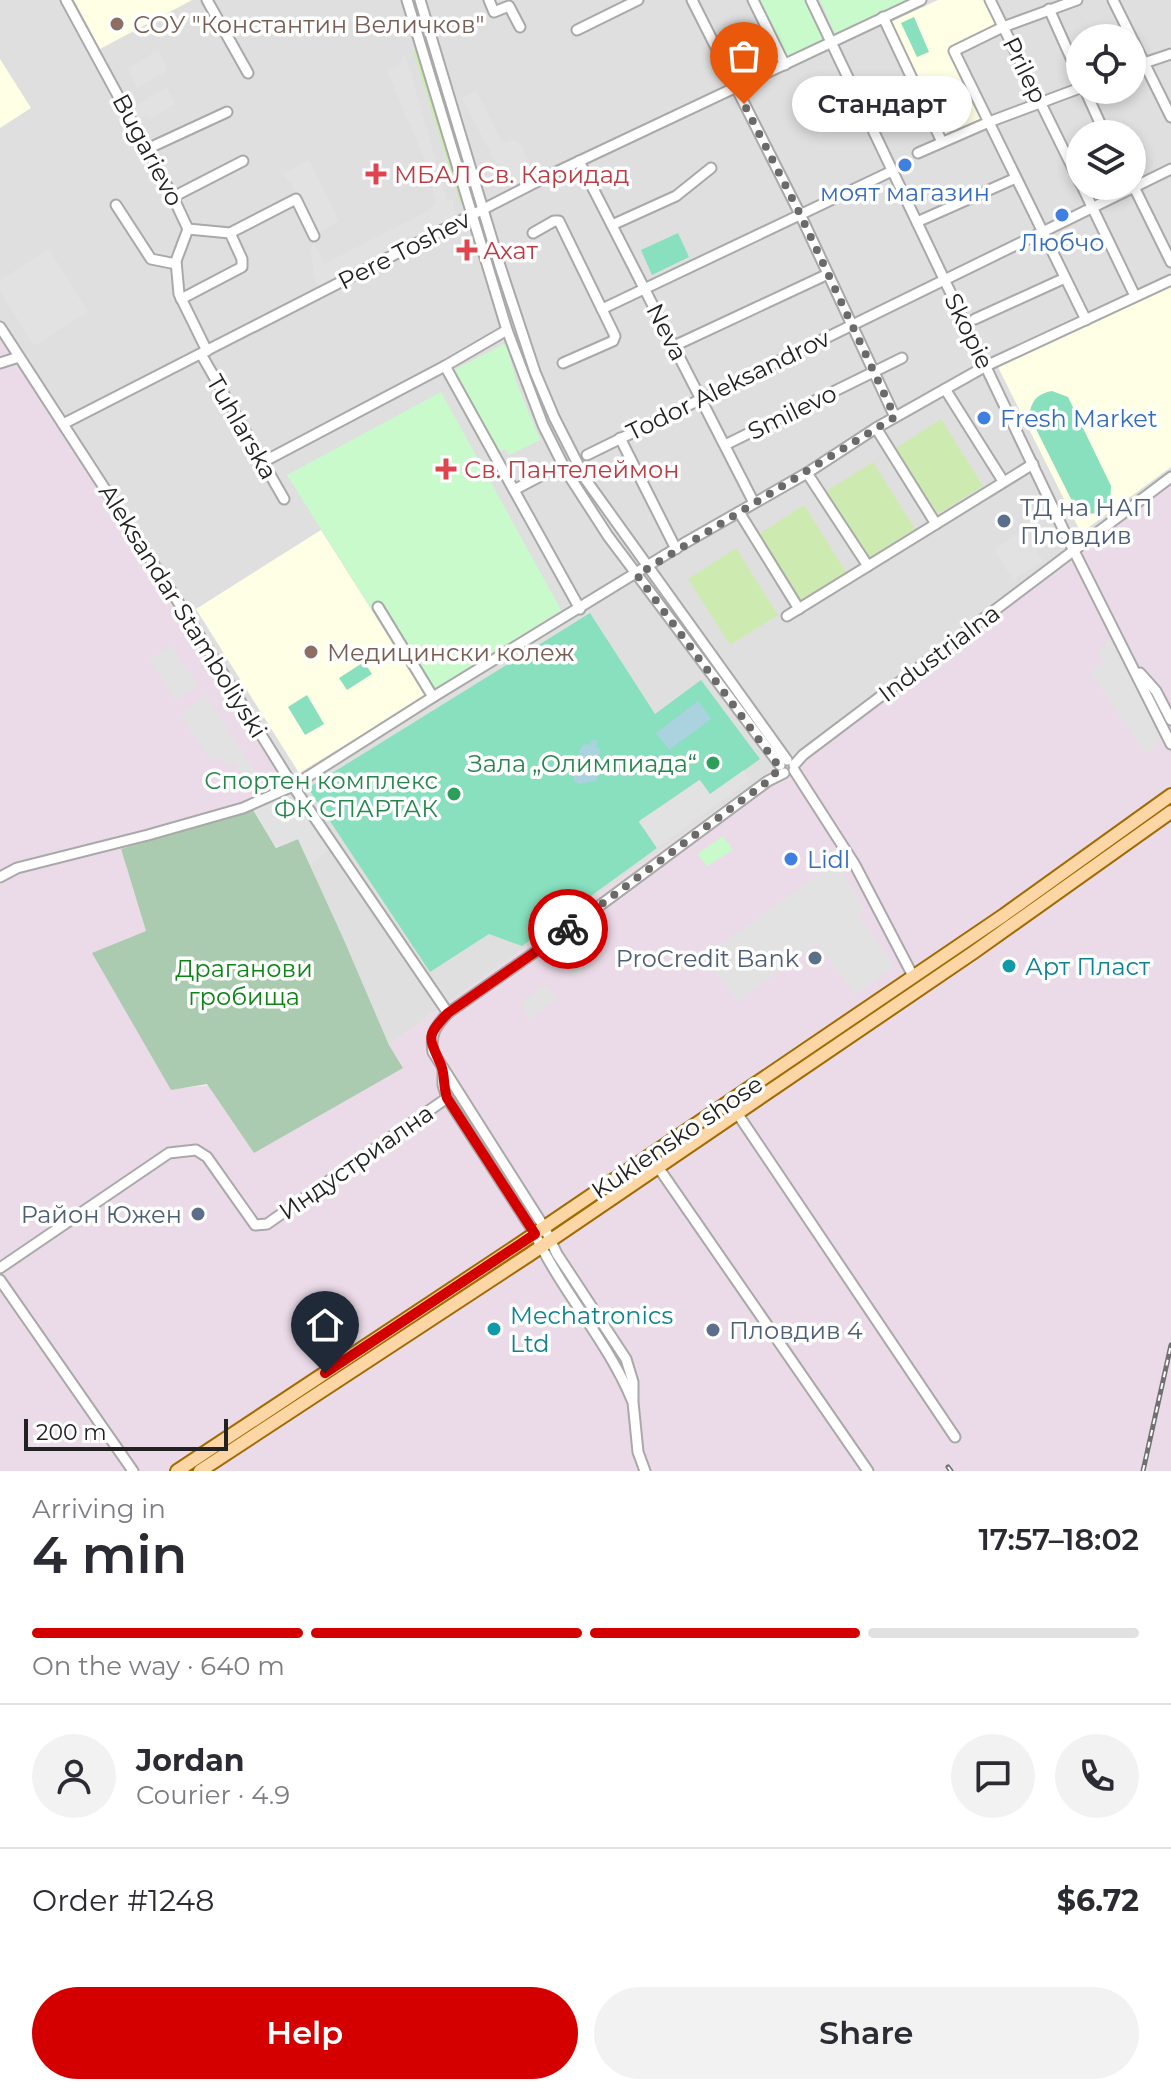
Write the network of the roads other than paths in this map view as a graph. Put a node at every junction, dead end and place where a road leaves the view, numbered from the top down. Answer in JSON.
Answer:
{"nodes":[{"id":1,"x":66,"y":0,"type":"edge"},
{"id":2,"x":207,"y":0,"type":"edge"},
{"id":3,"x":407,"y":0,"type":"edge"},
{"id":4,"x":420,"y":0,"type":"edge"},
{"id":5,"x":489,"y":0,"type":"edge"},
{"id":6,"x":638,"y":0,"type":"edge"},
{"id":7,"x":692,"y":0,"type":"edge"},
{"id":8,"x":753,"y":0,"type":"edge"},
{"id":9,"x":811,"y":0,"type":"edge"},
{"id":10,"x":921,"y":0,"type":"edge"},
{"id":11,"x":990,"y":0,"type":"edge"},
{"id":12,"x":1077,"y":0,"type":"edge"},
{"id":13,"x":1113,"y":0,"type":"edge"},
{"id":14,"x":1049,"y":9,"type":"junction"},
{"id":15,"x":883,"y":17,"type":"junction"},
{"id":16,"x":1125,"y":24,"type":"edge"},
{"id":17,"x":520,"y":27,"type":"dead end"},
{"id":18,"x":1003,"y":27,"type":"junction"},
{"id":19,"x":577,"y":30,"type":"dead end"},
{"id":20,"x":831,"y":43,"type":"junction"},
{"id":21,"x":1066,"y":47,"type":"edge"},
{"id":22,"x":1171,"y":54,"type":"edge"},
{"id":23,"x":1146,"y":62,"type":"edge"},
{"id":24,"x":1146,"y":64,"type":"edge"},
{"id":25,"x":785,"y":65,"type":"junction"},
{"id":26,"x":248,"y":73,"type":"dead end"},
{"id":27,"x":736,"y":88,"type":"junction"},
{"id":28,"x":1066,"y":95,"type":"edge"},
{"id":29,"x":1041,"y":103,"type":"junction"},
{"id":30,"x":227,"y":112,"type":"dead end"},
{"id":31,"x":1171,"y":117,"type":"edge"},
{"id":32,"x":989,"y":122,"type":"junction"},
{"id":33,"x":942,"y":142,"type":"junction"},
{"id":34,"x":147,"y":149,"type":"junction"},
{"id":35,"x":918,"y":153,"type":"dead end"},
{"id":36,"x":1066,"y":154,"type":"edge"},
{"id":37,"x":243,"y":161,"type":"dead end"},
{"id":38,"x":579,"y":161,"type":"junction"},
{"id":39,"x":711,"y":168,"type":"dead end"},
{"id":40,"x":1171,"y":169,"type":"edge"},
{"id":41,"x":892,"y":171,"type":"junction"},
{"id":42,"x":1016,"y":178,"type":"junction"},
{"id":43,"x":1146,"y":181,"type":"edge"},
{"id":44,"x":173,"y":197,"type":"junction"},
{"id":45,"x":1089,"y":200,"type":"edge"},
{"id":46,"x":1107,"y":200,"type":"edge"},
{"id":47,"x":1140,"y":200,"type":"edge"},
{"id":48,"x":116,"y":205,"type":"dead end"},
{"id":49,"x":1092,"y":207,"type":"junction"},
{"id":50,"x":484,"y":209,"type":"junction"},
{"id":51,"x":800,"y":214,"type":"junction"},
{"id":52,"x":472,"y":216,"type":"junction"},
{"id":53,"x":917,"y":222,"type":"junction"},
{"id":54,"x":612,"y":225,"type":"junction"},
{"id":55,"x":188,"y":229,"type":"junction"},
{"id":56,"x":1043,"y":232,"type":"junction"},
{"id":57,"x":230,"y":233,"type":"junction"},
{"id":58,"x":533,"y":233,"type":"dead end"},
{"id":59,"x":314,"y":236,"type":"dead end"},
{"id":60,"x":1171,"y":262,"type":"edge"},
{"id":61,"x":176,"y":264,"type":"junction"},
{"id":62,"x":828,"y":274,"type":"junction"},
{"id":63,"x":1065,"y":278,"type":"junction"},
{"id":64,"x":944,"y":279,"type":"junction"},
{"id":65,"x":1171,"y":280,"type":"edge"},
{"id":66,"x":644,"y":288,"type":"junction"},
{"id":67,"x":1135,"y":296,"type":"junction"},
{"id":68,"x":181,"y":299,"type":"junction"},
{"id":69,"x":602,"y":309,"type":"junction"},
{"id":70,"x":975,"y":319,"type":"dead end"},
{"id":71,"x":1086,"y":320,"type":"junction"},
{"id":72,"x":850,"y":324,"type":"junction"},
{"id":73,"x":0,"y":327,"type":"edge"},
{"id":74,"x":507,"y":330,"type":"junction"},
{"id":75,"x":674,"y":346,"type":"junction"},
{"id":76,"x":204,"y":352,"type":"junction"},
{"id":77,"x":19,"y":357,"type":"junction"},
{"id":78,"x":902,"y":358,"type":"dead end"},
{"id":79,"x":0,"y":363,"type":"edge"},
{"id":80,"x":563,"y":363,"type":"dead end"},
{"id":81,"x":445,"y":366,"type":"junction"},
{"id":82,"x":986,"y":366,"type":"junction"},
{"id":83,"x":872,"y":373,"type":"junction"},
{"id":84,"x":945,"y":389,"type":"junction"},
{"id":85,"x":700,"y":398,"type":"junction"},
{"id":86,"x":895,"y":417,"type":"junction"},
{"id":87,"x":63,"y":424,"type":"junction"},
{"id":88,"x":876,"y":428,"type":"junction"},
{"id":89,"x":620,"y":438,"type":"junction"},
{"id":90,"x":725,"y":445,"type":"junction"},
{"id":91,"x":587,"y":455,"type":"dead end"},
{"id":92,"x":263,"y":462,"type":"junction"},
{"id":93,"x":1033,"y":464,"type":"junction"},
{"id":94,"x":546,"y":473,"type":"dead end"},
{"id":95,"x":807,"y":473,"type":"junction"},
{"id":96,"x":1171,"y":477,"type":"edge"},
{"id":97,"x":1003,"y":481,"type":"junction"},
{"id":98,"x":514,"y":490,"type":"junction"},
{"id":99,"x":284,"y":499,"type":"dead end"},
{"id":100,"x":754,"y":503,"type":"junction"},
{"id":101,"x":739,"y":512,"type":"junction"},
{"id":102,"x":936,"y":524,"type":"junction"},
{"id":103,"x":676,"y":549,"type":"junction"},
{"id":104,"x":1074,"y":549,"type":"junction"},
{"id":105,"x":868,"y":566,"type":"junction"},
{"id":106,"x":648,"y":567,"type":"junction"},
{"id":107,"x":637,"y":575,"type":"junction"},
{"id":108,"x":378,"y":607,"type":"dead end"},
{"id":109,"x":580,"y":609,"type":"junction"},
{"id":110,"x":799,"y":609,"type":"junction"},
{"id":111,"x":787,"y":616,"type":"dead end"},
{"id":112,"x":1130,"y":661,"type":"junction"},
{"id":113,"x":433,"y":697,"type":"junction"},
{"id":114,"x":1171,"y":720,"type":"edge"},
{"id":115,"x":1171,"y":744,"type":"edge"},
{"id":116,"x":787,"y":767,"type":"junction"},
{"id":117,"x":293,"y":786,"type":"junction"},
{"id":118,"x":1171,"y":795,"type":"edge"},
{"id":119,"x":1171,"y":812,"type":"edge"},
{"id":120,"x":0,"y":877,"type":"edge"},
{"id":121,"x":913,"y":976,"type":"junction"},
{"id":122,"x":448,"y":1013,"type":"junction"},
{"id":123,"x":443,"y":1068,"type":"junction"},
{"id":124,"x":447,"y":1098,"type":"junction"},
{"id":125,"x":737,"y":1113,"type":"junction"},
{"id":126,"x":658,"y":1167,"type":"junction"},
{"id":127,"x":540,"y":1230,"type":"junction"},
{"id":128,"x":546,"y":1243,"type":"junction"},
{"id":129,"x":0,"y":1268,"type":"edge"},
{"id":130,"x":0,"y":1280,"type":"edge"},
{"id":131,"x":955,"y":1437,"type":"dead end"},
{"id":132,"x":133,"y":1471,"type":"edge"},
{"id":133,"x":177,"y":1471,"type":"edge"},
{"id":134,"x":200,"y":1471,"type":"edge"},
{"id":135,"x":645,"y":1471,"type":"edge"},
{"id":136,"x":868,"y":1471,"type":"edge"}],
"edges":[{"from":1,"to":34,"type":"street","name":"Bugarievo"},
{"from":2,"to":26,"type":"street"},
{"from":3,"to":52,"type":"street"},
{"from":4,"to":50,"type":"street"},
{"from":5,"to":17,"type":"street"},
{"from":6,"to":19,"type":"street"},
{"from":7,"to":27,"type":"street"},
{"from":8,"to":25,"type":"street"},
{"from":9,"to":20,"type":"street","name":"Skopie"},
{"from":10,"to":15,"type":"street","name":"Pere Toshev"},
{"from":11,"to":18,"type":"street","name":"Prilep"},
{"from":12,"to":14,"type":"street"},
{"from":13,"to":16,"type":"street"},
{"from":14,"to":18,"type":"street"},
{"from":14,"to":21,"type":"street"},
{"from":15,"to":20,"type":"street","name":"Pere Toshev"},
{"from":15,"to":33,"type":"street"},
{"from":18,"to":29,"type":"street","name":"Prilep"},
{"from":18,"to":32,"type":"street"},
{"from":20,"to":25,"type":"street","name":"Pere Toshev"},
{"from":20,"to":41,"type":"street","name":"Skopie"},
{"from":22,"to":23,"type":"street"},
{"from":24,"to":31,"type":"street"},
{"from":25,"to":27,"type":"street","name":"Pere Toshev"},
{"from":27,"to":38,"type":"street","name":"Pere Toshev"},
{"from":27,"to":51,"type":"street"},
{"from":28,"to":29,"type":"street"},
{"from":29,"to":32,"type":"street"},
{"from":29,"to":36,"type":"street","name":"Prilep"},
{"from":30,"to":34,"type":"street"},
{"from":32,"to":33,"type":"street"},
{"from":32,"to":42,"type":"street"},
{"from":33,"to":35,"type":"street"},
{"from":34,"to":44,"type":"street","name":"Bugarievo"},
{"from":37,"to":44,"type":"street"},
{"from":38,"to":50,"type":"street","name":"Pere Toshev"},
{"from":38,"to":54,"type":"street","name":"Neva"},
{"from":39,"to":54,"type":"street"},
{"from":40,"to":43,"type":"street","name":"Todor Aleksandrov"},
{"from":41,"to":51,"type":"street"},
{"from":41,"to":53,"type":"street","name":"Skopie"},
{"from":42,"to":53,"type":"street"},
{"from":42,"to":56,"type":"street"},
{"from":44,"to":55,"type":"street","name":"Bugarievo"},
{"from":45,"to":49,"type":"street","name":"Prilep"},
{"from":46,"to":49,"type":"street","name":"Todor Aleksandrov"},
{"from":47,"to":60,"type":"street"},
{"from":48,"to":61,"type":"street"},
{"from":49,"to":56,"type":"street","name":"Todor Aleksandrov"},
{"from":49,"to":67,"type":"street","name":"Prilep"},
{"from":50,"to":52,"type":"street","name":"Pere Toshev"},
{"from":50,"to":106,"type":"street"},
{"from":51,"to":62,"type":"street"},
{"from":51,"to":66,"type":"street"},
{"from":52,"to":74,"type":"street"},
{"from":52,"to":76,"type":"street","name":"Pere Toshev"},
{"from":53,"to":64,"type":"street","name":"Skopie"},
{"from":54,"to":66,"type":"street","name":"Neva"},
{"from":55,"to":57,"type":"street"},
{"from":55,"to":61,"type":"street","name":"Bugarievo"},
{"from":56,"to":63,"type":"street"},
{"from":56,"to":64,"type":"street","name":"Todor Aleksandrov"},
{"from":57,"to":59,"type":"street"},
{"from":57,"to":68,"type":"street"},
{"from":58,"to":69,"type":"street"},
{"from":61,"to":68,"type":"street","name":"Bugarievo"},
{"from":62,"to":72,"type":"street"},
{"from":62,"to":75,"type":"street"},
{"from":63,"to":70,"type":"street"},
{"from":63,"to":71,"type":"street"},
{"from":64,"to":72,"type":"street","name":"Todor Aleksandrov"},
{"from":64,"to":82,"type":"street","name":"Skopie"},
{"from":65,"to":67,"type":"street"},
{"from":66,"to":69,"type":"street"},
{"from":66,"to":75,"type":"street","name":"Neva"},
{"from":67,"to":71,"type":"street"},
{"from":68,"to":76,"type":"street","name":"Bugarievo"},
{"from":69,"to":80,"type":"street"},
{"from":71,"to":82,"type":"street"},
{"from":72,"to":83,"type":"street"},
{"from":72,"to":85,"type":"street","name":"Todor Aleksandrov"},
{"from":73,"to":77,"type":"street","name":"Aleksandar Stamboliyski"},
{"from":74,"to":81,"type":"street"},
{"from":74,"to":107,"type":"street"},
{"from":75,"to":85,"type":"street","name":"Neva"},
{"from":76,"to":87,"type":"street","name":"Pere Toshev"},
{"from":76,"to":92,"type":"street","name":"Tuhlarska"},
{"from":77,"to":79,"type":"street"},
{"from":77,"to":87,"type":"street","name":"Aleksandar Stamboliyski"},
{"from":78,"to":83,"type":"street","name":"Smilevo"},
{"from":81,"to":92,"type":"street"},
{"from":81,"to":98,"type":"street"},
{"from":82,"to":84,"type":"street"},
{"from":82,"to":93,"type":"street","name":"Skopie"},
{"from":83,"to":86,"type":"street"},
{"from":83,"to":90,"type":"street","name":"Smilevo"},
{"from":84,"to":86,"type":"street"},
{"from":84,"to":97,"type":"street"},
{"from":85,"to":89,"type":"street","name":"Todor Aleksandrov"},
{"from":85,"to":90,"type":"street","name":"Neva"},
{"from":86,"to":88,"type":"street"},
{"from":87,"to":117,"type":"street","name":"Aleksandar Stamboliyski"},
{"from":88,"to":95,"type":"street"},
{"from":88,"to":102,"type":"street"},
{"from":89,"to":91,"type":"street","name":"Todor Aleksandrov"},
{"from":89,"to":103,"type":"street"},
{"from":90,"to":100,"type":"street","name":"Neva"},
{"from":92,"to":99,"type":"street","name":"Tuhlarska"},
{"from":93,"to":97,"type":"street"},
{"from":93,"to":104,"type":"street","name":"Skopie"},
{"from":94,"to":98,"type":"street"},
{"from":95,"to":100,"type":"street"},
{"from":95,"to":105,"type":"street"},
{"from":96,"to":104,"type":"street"},
{"from":97,"to":102,"type":"street"},
{"from":98,"to":109,"type":"street"},
{"from":100,"to":101,"type":"street"},
{"from":101,"to":103,"type":"street"},
{"from":101,"to":110,"type":"street"},
{"from":102,"to":105,"type":"street"},
{"from":103,"to":106,"type":"street"},
{"from":104,"to":112,"type":"street","name":"Skopie"},
{"from":104,"to":116,"type":"street","name":"Industrialna"},
{"from":105,"to":110,"type":"street"},
{"from":106,"to":107,"type":"street"},
{"from":106,"to":116,"type":"street"},
{"from":107,"to":109,"type":"street"},
{"from":107,"to":116,"type":"street"},
{"from":108,"to":113,"type":"street"},
{"from":109,"to":113,"type":"street"},
{"from":110,"to":111,"type":"street"},
{"from":112,"to":114,"type":"street","name":"Skopie"},
{"from":112,"to":115,"type":"street","name":"Skopie"},
{"from":113,"to":117,"type":"street"},
{"from":116,"to":121,"type":"street"},
{"from":116,"to":122,"type":"street","name":"Industrialna"},
{"from":117,"to":120,"type":"street"},
{"from":117,"to":122,"type":"street","name":"Aleksandar Stamboliyski"},
{"from":118,"to":121,"type":"main road","name":"Kuklensko shose"},
{"from":119,"to":125,"type":"main road","name":"Kuklensko shose"},
{"from":121,"to":127,"type":"main road","name":"Kuklensko shose"},
{"from":122,"to":123,"type":"street"},
{"from":123,"to":124,"type":"street"},
{"from":123,"to":127,"type":"street"},
{"from":124,"to":127,"type":"street"},
{"from":124,"to":129,"type":"street","name":"Индустриална"},
{"from":125,"to":126,"type":"main road","name":"Kuklensko shose"},
{"from":125,"to":131,"type":"street"},
{"from":126,"to":128,"type":"main road","name":"Kuklensko shose"},
{"from":126,"to":136,"type":"street"},
{"from":127,"to":128,"type":"street"},
{"from":127,"to":133,"type":"main road","name":"Kuklensko shose"},
{"from":128,"to":134,"type":"main road","name":"Kuklensko shose"},
{"from":128,"to":135,"type":"street"},
{"from":130,"to":132,"type":"street"}]}
